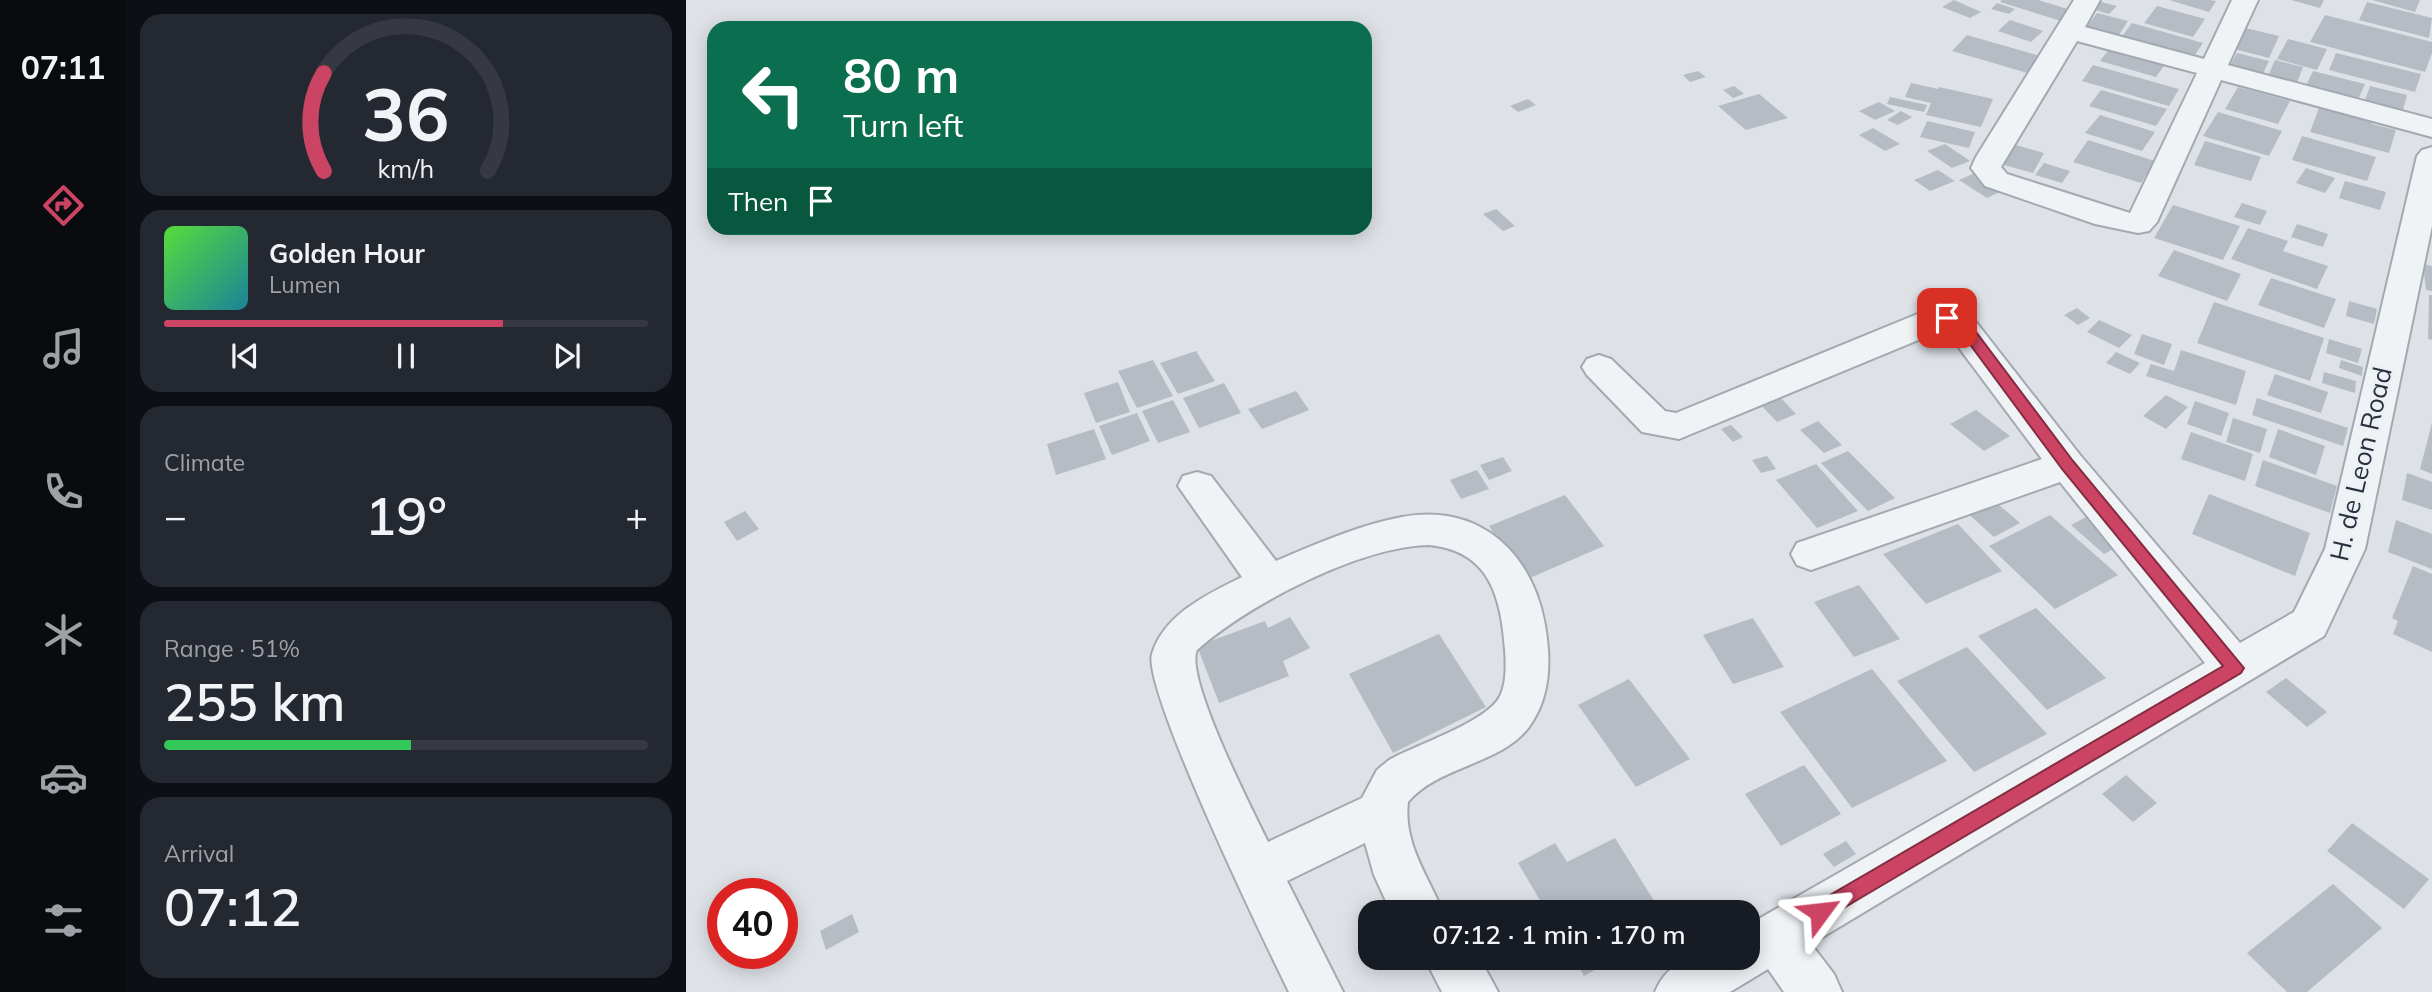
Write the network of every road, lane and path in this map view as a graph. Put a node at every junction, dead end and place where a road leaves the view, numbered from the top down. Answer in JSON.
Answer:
{"nodes":[{"id":1,"x":2087,"y":0,"type":"edge"},
{"id":2,"x":2245,"y":0,"type":"edge"},
{"id":3,"x":2070,"y":31,"type":"junction"},
{"id":4,"x":2212,"y":69,"type":"junction"},
{"id":5,"x":2432,"y":128,"type":"edge"},
{"id":6,"x":2432,"y":156,"type":"edge"},
{"id":7,"x":1599,"y":367,"type":"dead end"},
{"id":8,"x":2067,"y":465,"type":"junction"},
{"id":9,"x":1197,"y":486,"type":"dead end"},
{"id":10,"x":1811,"y":554,"type":"dead end"},
{"id":11,"x":1269,"y":582,"type":"junction"},
{"id":12,"x":2235,"y":668,"type":"junction"},
{"id":13,"x":1382,"y":811,"type":"junction"},
{"id":14,"x":1258,"y":872,"type":"junction"},
{"id":15,"x":1412,"y":900,"type":"edge"},
{"id":16,"x":1760,"y":946,"type":"edge"},
{"id":17,"x":1760,"y":953,"type":"edge"},
{"id":18,"x":1458,"y":970,"type":"edge"},
{"id":19,"x":1719,"y":970,"type":"edge"},
{"id":20,"x":1317,"y":992,"type":"edge"},
{"id":21,"x":1472,"y":992,"type":"edge"},
{"id":22,"x":1681,"y":992,"type":"edge"},
{"id":23,"x":1816,"y":992,"type":"edge"}],
"edges":[{"from":1,"to":3,"type":"street"},
{"from":2,"to":4,"type":"street"},
{"from":3,"to":4,"type":"street"},
{"from":3,"to":4,"type":"street"},
{"from":4,"to":5,"type":"street"},
{"from":6,"to":12,"type":"street","name":"H. de Leon Road"},
{"from":7,"to":8,"type":"street"},
{"from":8,"to":10,"type":"street"},
{"from":8,"to":12,"type":"street"},
{"from":9,"to":11,"type":"street"},
{"from":11,"to":13,"type":"street"},
{"from":11,"to":14,"type":"street"},
{"from":12,"to":16,"type":"street","name":"H. de Leon Road"},
{"from":13,"to":14,"type":"street"},
{"from":13,"to":15,"type":"street"},
{"from":14,"to":20,"type":"street"},
{"from":17,"to":23,"type":"street"},
{"from":18,"to":21,"type":"street"},
{"from":19,"to":22,"type":"street","name":"H. de Leon Road"}]}
